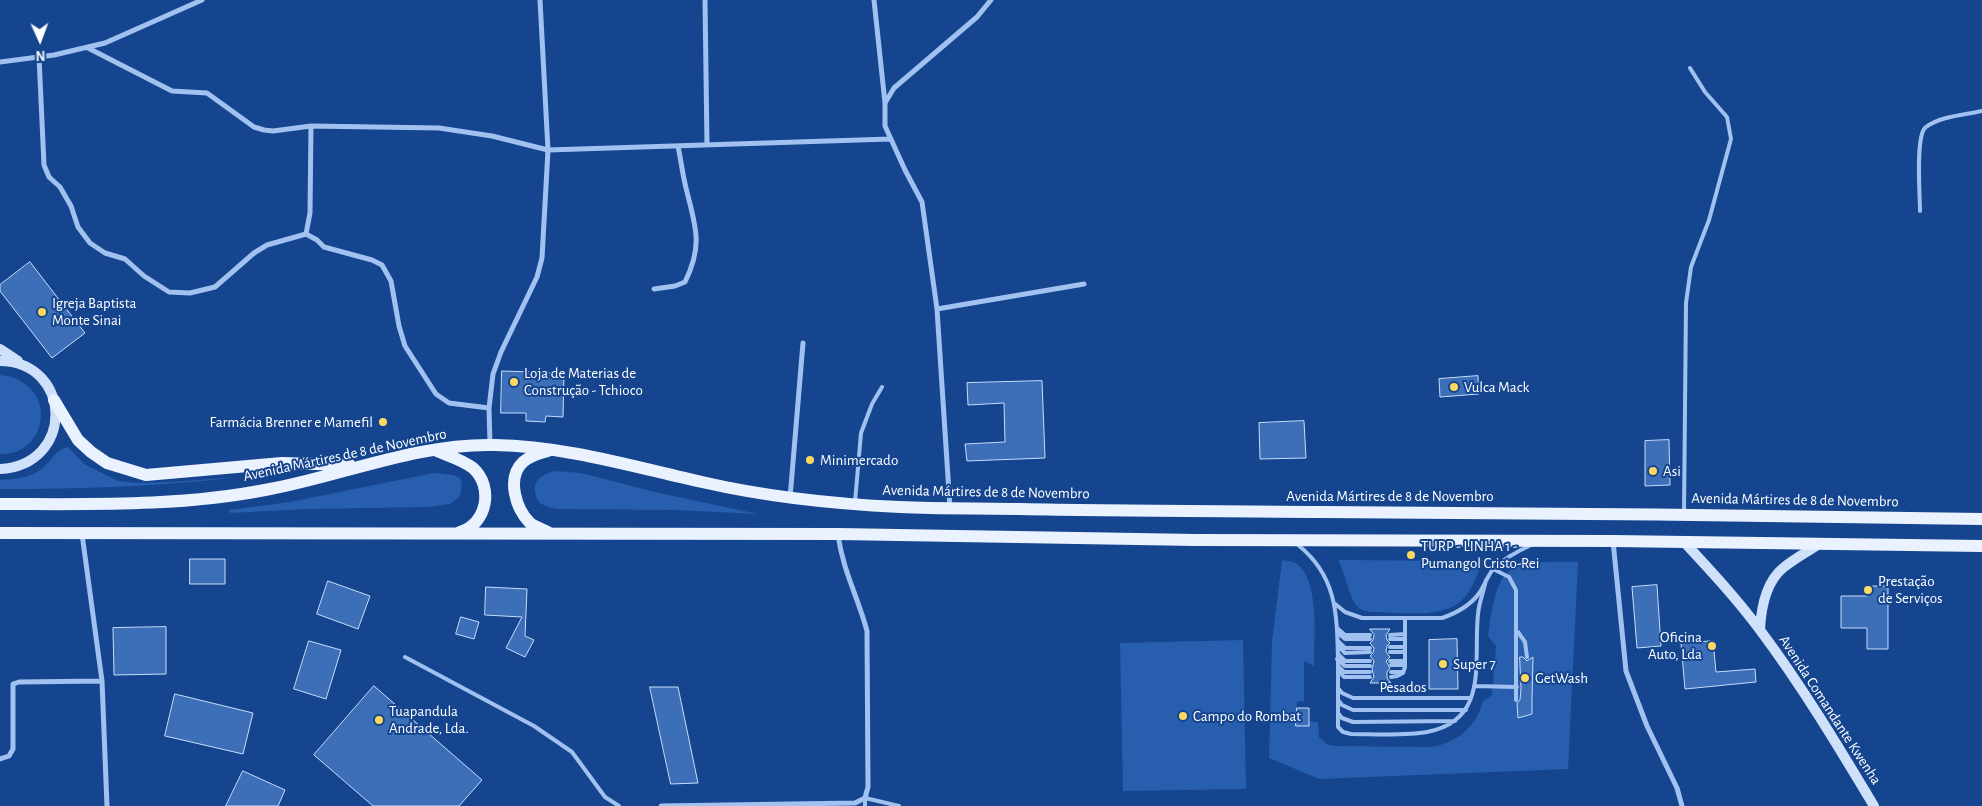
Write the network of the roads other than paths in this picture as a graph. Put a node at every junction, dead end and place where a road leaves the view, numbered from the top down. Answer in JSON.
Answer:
{"nodes":[{"id":1,"x":202,"y":0,"type":"edge"},
{"id":2,"x":540,"y":0,"type":"edge"},
{"id":3,"x":705,"y":0,"type":"edge"},
{"id":4,"x":874,"y":0,"type":"edge"},
{"id":5,"x":991,"y":0,"type":"edge"},
{"id":6,"x":88,"y":48,"type":"junction"},
{"id":7,"x":38,"y":58,"type":"junction"},
{"id":8,"x":0,"y":62,"type":"edge"},
{"id":9,"x":1690,"y":68,"type":"dead end"},
{"id":10,"x":885,"y":103,"type":"junction"},
{"id":11,"x":1982,"y":111,"type":"edge"},
{"id":12,"x":312,"y":126,"type":"junction"},
{"id":13,"x":890,"y":139,"type":"junction"},
{"id":14,"x":707,"y":145,"type":"junction"},
{"id":15,"x":678,"y":146,"type":"junction"},
{"id":16,"x":548,"y":150,"type":"junction"},
{"id":17,"x":1920,"y":211,"type":"dead end"},
{"id":18,"x":306,"y":234,"type":"junction"},
{"id":19,"x":1084,"y":284,"type":"dead end"},
{"id":20,"x":654,"y":289,"type":"dead end"},
{"id":21,"x":937,"y":308,"type":"junction"},
{"id":22,"x":804,"y":342,"type":"dead end"},
{"id":23,"x":0,"y":349,"type":"edge"},
{"id":24,"x":0,"y":361,"type":"edge"},
{"id":25,"x":30,"y":369,"type":"junction"},
{"id":26,"x":882,"y":387,"type":"dead end"},
{"id":27,"x":54,"y":400,"type":"junction"},
{"id":28,"x":489,"y":408,"type":"junction"},
{"id":29,"x":490,"y":444,"type":"junction"},
{"id":30,"x":435,"y":450,"type":"junction"},
{"id":31,"x":551,"y":450,"type":"junction"},
{"id":32,"x":363,"y":466,"type":"junction"},
{"id":33,"x":0,"y":469,"type":"edge"},
{"id":34,"x":790,"y":498,"type":"junction"},
{"id":35,"x":0,"y":504,"type":"edge"},
{"id":36,"x":855,"y":504,"type":"junction"},
{"id":37,"x":950,"y":508,"type":"junction"},
{"id":38,"x":1684,"y":514,"type":"junction"},
{"id":39,"x":1982,"y":519,"type":"edge"},
{"id":40,"x":0,"y":533,"type":"edge"},
{"id":41,"x":82,"y":534,"type":"junction"},
{"id":42,"x":455,"y":534,"type":"junction"},
{"id":43,"x":550,"y":534,"type":"junction"},
{"id":44,"x":838,"y":534,"type":"junction"},
{"id":45,"x":1292,"y":540,"type":"junction"},
{"id":46,"x":1540,"y":541,"type":"junction"},
{"id":47,"x":1613,"y":541,"type":"junction"},
{"id":48,"x":1685,"y":543,"type":"junction"},
{"id":49,"x":1819,"y":544,"type":"junction"},
{"id":50,"x":1982,"y":546,"type":"edge"},
{"id":51,"x":1493,"y":569,"type":"junction"},
{"id":52,"x":1486,"y":580,"type":"junction"},
{"id":53,"x":1334,"y":603,"type":"junction"},
{"id":54,"x":1405,"y":618,"type":"junction"},
{"id":55,"x":1337,"y":630,"type":"junction"},
{"id":56,"x":1760,"y":630,"type":"junction"},
{"id":57,"x":1517,"y":632,"type":"junction"},
{"id":58,"x":1370,"y":637,"type":"dead end"},
{"id":59,"x":1390,"y":637,"type":"dead end"},
{"id":60,"x":1405,"y":637,"type":"junction"},
{"id":61,"x":1338,"y":641,"type":"junction"},
{"id":62,"x":1338,"y":646,"type":"junction"},
{"id":63,"x":1405,"y":649,"type":"junction"},
{"id":64,"x":1390,"y":650,"type":"dead end"},
{"id":65,"x":1338,"y":654,"type":"junction"},
{"id":66,"x":405,"y":657,"type":"dead end"},
{"id":67,"x":1526,"y":657,"type":"dead end"},
{"id":68,"x":1338,"y":659,"type":"junction"},
{"id":69,"x":1390,"y":663,"type":"dead end"},
{"id":70,"x":1405,"y":663,"type":"junction"},
{"id":71,"x":1338,"y":668,"type":"junction"},
{"id":72,"x":1370,"y":674,"type":"dead end"},
{"id":73,"x":1391,"y":674,"type":"dead end"},
{"id":74,"x":102,"y":681,"type":"junction"},
{"id":75,"x":1474,"y":686,"type":"junction"},
{"id":76,"x":1517,"y":686,"type":"junction"},
{"id":77,"x":1338,"y":688,"type":"junction"},
{"id":78,"x":1471,"y":698,"type":"junction"},
{"id":79,"x":1338,"y":700,"type":"junction"},
{"id":80,"x":1516,"y":700,"type":"dead end"},
{"id":81,"x":1466,"y":710,"type":"junction"},
{"id":82,"x":1338,"y":713,"type":"junction"},
{"id":83,"x":1456,"y":721,"type":"junction"},
{"id":84,"x":0,"y":758,"type":"edge"},
{"id":85,"x":865,"y":798,"type":"junction"},
{"id":86,"x":841,"y":805,"type":"edge"},
{"id":87,"x":107,"y":806,"type":"edge"},
{"id":88,"x":619,"y":806,"type":"edge"},
{"id":89,"x":661,"y":806,"type":"edge"},
{"id":90,"x":865,"y":806,"type":"edge"},
{"id":91,"x":899,"y":806,"type":"edge"},
{"id":92,"x":1682,"y":806,"type":"edge"},
{"id":93,"x":1874,"y":806,"type":"edge"}],
"edges":[{"from":1,"to":6,"type":"street"},
{"from":2,"to":16,"type":"street"},
{"from":3,"to":14,"type":"street"},
{"from":4,"to":10,"type":"street"},
{"from":5,"to":10,"type":"street"},
{"from":6,"to":7,"type":"street"},
{"from":6,"to":12,"type":"street"},
{"from":7,"to":8,"type":"street"},
{"from":7,"to":18,"type":"street"},
{"from":9,"to":38,"type":"lane"},
{"from":10,"to":13,"type":"street"},
{"from":11,"to":17,"type":"lane"},
{"from":12,"to":16,"type":"street"},
{"from":12,"to":18,"type":"street"},
{"from":13,"to":14,"type":"street"},
{"from":13,"to":21,"type":"street"},
{"from":14,"to":15,"type":"street"},
{"from":15,"to":16,"type":"street"},
{"from":15,"to":20,"type":"street"},
{"from":16,"to":28,"type":"street"},
{"from":18,"to":28,"type":"street"},
{"from":19,"to":21,"type":"street"},
{"from":21,"to":37,"type":"street"},
{"from":22,"to":34,"type":"street"},
{"from":23,"to":25,"type":"main road"},
{"from":24,"to":25,"type":"main road"},
{"from":25,"to":27,"type":"main road"},
{"from":26,"to":36,"type":"lane"},
{"from":27,"to":32,"type":"main road"},
{"from":27,"to":33,"type":"main road"},
{"from":28,"to":29,"type":"street"},
{"from":29,"to":30,"type":"main road","name":"Avenida Mártires de 8 de Novembro"},
{"from":29,"to":31,"type":"main road","name":"Avenida Mártires de 8 de Novembro"},
{"from":30,"to":32,"type":"main road","name":"Avenida Mártires de 8 de Novembro"},
{"from":30,"to":42,"type":"main road"},
{"from":31,"to":34,"type":"main road","name":"Avenida Mártires de 8 de Novembro"},
{"from":31,"to":43,"type":"main road"},
{"from":32,"to":35,"type":"main road","name":"Avenida Mártires de 8 de Novembro"},
{"from":34,"to":36,"type":"main road","name":"Avenida Mártires de 8 de Novembro"},
{"from":36,"to":37,"type":"main road","name":"Avenida Mártires de 8 de Novembro"},
{"from":37,"to":38,"type":"main road","name":"Avenida Mártires de 8 de Novembro"},
{"from":38,"to":39,"type":"main road","name":"Avenida Mártires de 8 de Novembro"},
{"from":40,"to":41,"type":"main road"},
{"from":41,"to":42,"type":"main road"},
{"from":41,"to":74,"type":"street"},
{"from":42,"to":43,"type":"main road"},
{"from":43,"to":44,"type":"main road"},
{"from":44,"to":45,"type":"main road"},
{"from":44,"to":85,"type":"street"},
{"from":45,"to":46,"type":"main road"},
{"from":45,"to":53,"type":"lane"},
{"from":46,"to":47,"type":"main road"},
{"from":46,"to":51,"type":"lane"},
{"from":47,"to":48,"type":"main road"},
{"from":47,"to":92,"type":"street"},
{"from":48,"to":49,"type":"main road"},
{"from":48,"to":56,"type":"main road","name":"Avenida Comandante Kwenha"},
{"from":49,"to":50,"type":"main road"},
{"from":49,"to":56,"type":"main road","name":"Avenida Comandante Kwenha"},
{"from":51,"to":52,"type":"lane"},
{"from":51,"to":57,"type":"lane"},
{"from":52,"to":54,"type":"lane"},
{"from":52,"to":75,"type":"lane"},
{"from":53,"to":54,"type":"lane"},
{"from":53,"to":55,"type":"lane"},
{"from":54,"to":60,"type":"lane"},
{"from":55,"to":58,"type":"lane"},
{"from":55,"to":61,"type":"lane"},
{"from":56,"to":93,"type":"main road","name":"Avenida Comandante Kwenha"},
{"from":57,"to":67,"type":"lane"},
{"from":57,"to":76,"type":"lane"},
{"from":59,"to":60,"type":"lane"},
{"from":60,"to":63,"type":"lane"},
{"from":61,"to":62,"type":"lane"},
{"from":61,"to":62,"type":"lane"},
{"from":62,"to":65,"type":"lane"},
{"from":63,"to":64,"type":"lane"},
{"from":63,"to":70,"type":"lane"},
{"from":65,"to":68,"type":"lane"},
{"from":65,"to":68,"type":"lane"},
{"from":66,"to":88,"type":"lane"},
{"from":68,"to":71,"type":"lane"},
{"from":69,"to":70,"type":"lane"},
{"from":70,"to":73,"type":"lane"},
{"from":71,"to":72,"type":"lane"},
{"from":71,"to":77,"type":"lane"},
{"from":74,"to":84,"type":"street"},
{"from":74,"to":87,"type":"street"},
{"from":75,"to":76,"type":"lane"},
{"from":75,"to":78,"type":"lane"},
{"from":76,"to":80,"type":"lane"},
{"from":77,"to":78,"type":"lane","name":"Pesados"},
{"from":77,"to":79,"type":"lane"},
{"from":78,"to":81,"type":"lane"},
{"from":79,"to":81,"type":"lane","name":"Pesados"},
{"from":79,"to":82,"type":"lane"},
{"from":81,"to":83,"type":"lane"},
{"from":82,"to":83,"type":"lane"},
{"from":82,"to":83,"type":"lane"},
{"from":85,"to":86,"type":"street"},
{"from":85,"to":90,"type":"lane"},
{"from":85,"to":91,"type":"lane"},
{"from":86,"to":89,"type":"street"}]}
